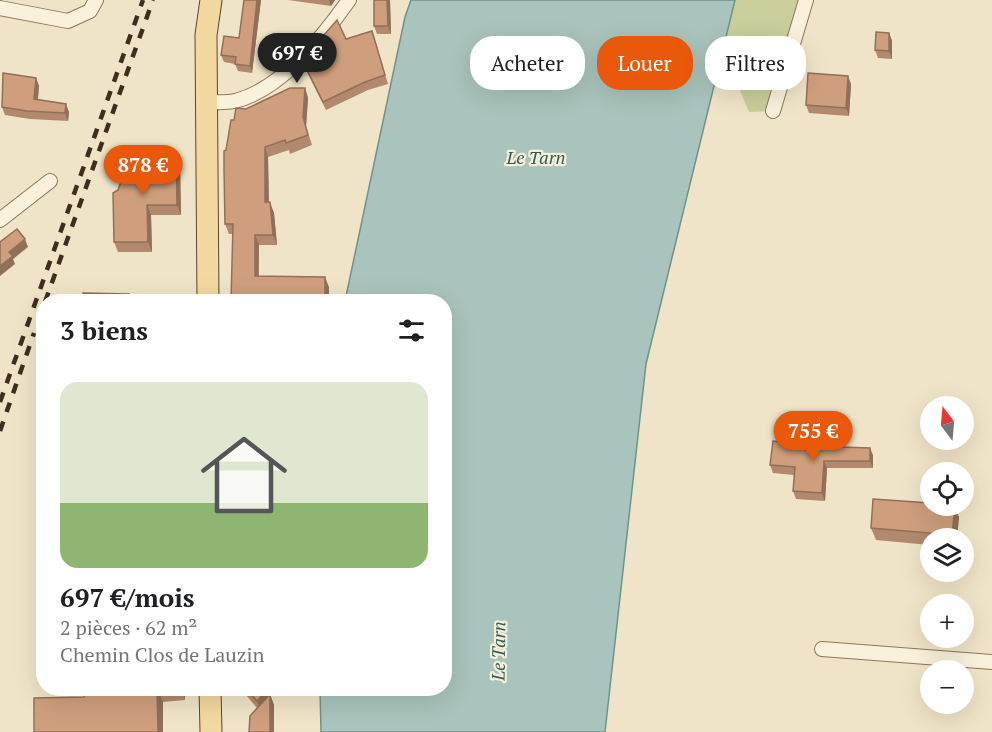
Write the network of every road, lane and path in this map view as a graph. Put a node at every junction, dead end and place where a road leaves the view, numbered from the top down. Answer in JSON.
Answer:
{"nodes":[{"id":1,"x":96,"y":0,"type":"edge"},
{"id":2,"x":211,"y":0,"type":"edge"},
{"id":3,"x":349,"y":0,"type":"edge"},
{"id":4,"x":806,"y":0,"type":"edge"},
{"id":5,"x":0,"y":8,"type":"edge"},
{"id":6,"x":207,"y":102,"type":"junction"},
{"id":7,"x":773,"y":111,"type":"dead end"},
{"id":8,"x":50,"y":181,"type":"dead end"},
{"id":9,"x":0,"y":220,"type":"edge"},
{"id":10,"x":208,"y":294,"type":"edge"},
{"id":11,"x":822,"y":649,"type":"dead end"},
{"id":12,"x":992,"y":662,"type":"edge"},
{"id":13,"x":210,"y":696,"type":"edge"},
{"id":14,"x":211,"y":732,"type":"edge"}],
"edges":[{"from":1,"to":5,"type":"street"},
{"from":2,"to":6,"type":"main road"},
{"from":3,"to":6,"type":"street"},
{"from":4,"to":7,"type":"street"},
{"from":6,"to":10,"type":"main road"},
{"from":8,"to":9,"type":"street"},
{"from":11,"to":12,"type":"street"},
{"from":13,"to":14,"type":"main road"}]}
